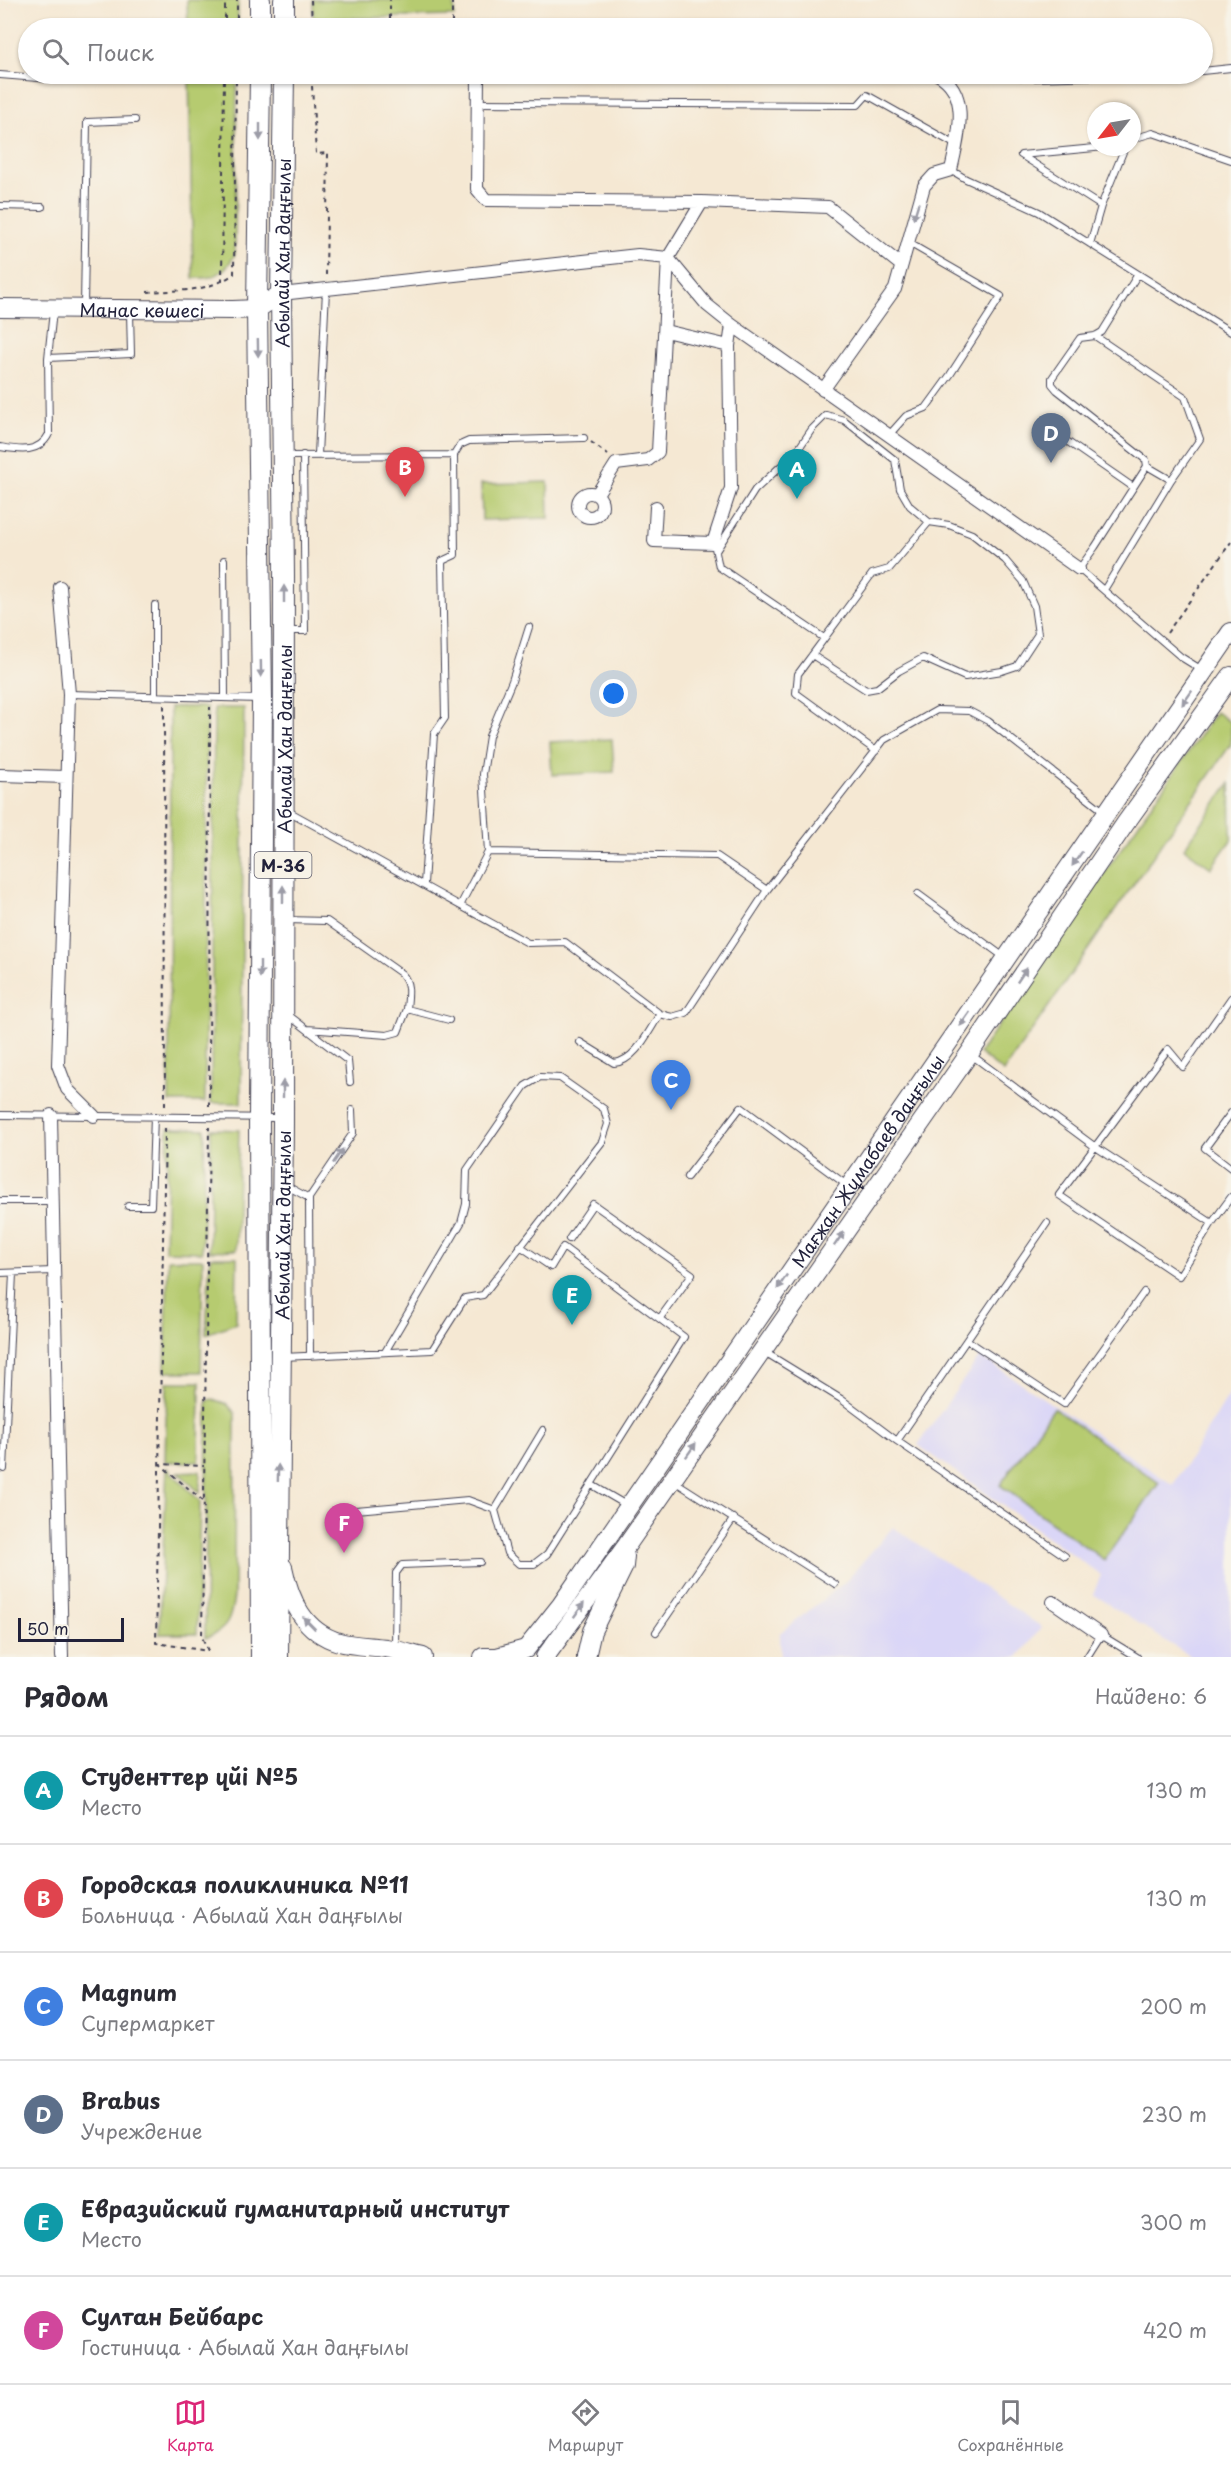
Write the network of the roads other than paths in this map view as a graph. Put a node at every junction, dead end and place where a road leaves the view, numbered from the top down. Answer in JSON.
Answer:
{"nodes":[{"id":1,"x":260,"y":0,"type":"edge"},
{"id":2,"x":285,"y":0,"type":"edge"},
{"id":3,"x":260,"y":18,"type":"edge"},
{"id":4,"x":287,"y":18,"type":"edge"},
{"id":5,"x":1231,"y":68,"type":"edge"},
{"id":6,"x":1213,"y":70,"type":"edge"},
{"id":7,"x":0,"y":75,"type":"edge"},
{"id":8,"x":18,"y":76,"type":"edge"},
{"id":9,"x":260,"y":84,"type":"edge"},
{"id":10,"x":284,"y":84,"type":"edge"},
{"id":11,"x":478,"y":84,"type":"edge"},
{"id":12,"x":951,"y":84,"type":"edge"},
{"id":13,"x":478,"y":103,"type":"junction"},
{"id":14,"x":135,"y":120,"type":"dead end"},
{"id":15,"x":1141,"y":136,"type":"edge"},
{"id":16,"x":957,"y":145,"type":"junction"},
{"id":17,"x":1087,"y":149,"type":"edge"},
{"id":18,"x":1121,"y":156,"type":"edge"},
{"id":19,"x":1231,"y":160,"type":"edge"},
{"id":20,"x":951,"y":170,"type":"junction"},
{"id":21,"x":702,"y":202,"type":"junction"},
{"id":22,"x":0,"y":206,"type":"edge"},
{"id":23,"x":1101,"y":206,"type":"junction"},
{"id":24,"x":42,"y":207,"type":"dead end"},
{"id":25,"x":909,"y":243,"type":"junction"},
{"id":26,"x":1090,"y":244,"type":"junction"},
{"id":27,"x":668,"y":258,"type":"junction"},
{"id":28,"x":901,"y":265,"type":"junction"},
{"id":29,"x":1138,"y":274,"type":"junction"},
{"id":30,"x":326,"y":290,"type":"junction"},
{"id":31,"x":281,"y":294,"type":"junction"},
{"id":32,"x":0,"y":308,"type":"edge"},
{"id":33,"x":53,"y":308,"type":"junction"},
{"id":34,"x":257,"y":309,"type":"junction"},
{"id":35,"x":84,"y":310,"type":"junction"},
{"id":36,"x":130,"y":310,"type":"junction"},
{"id":37,"x":732,"y":325,"type":"junction"},
{"id":38,"x":665,"y":331,"type":"junction"},
{"id":39,"x":1231,"y":332,"type":"edge"},
{"id":40,"x":1095,"y":336,"type":"junction"},
{"id":41,"x":729,"y":346,"type":"junction"},
{"id":42,"x":48,"y":358,"type":"junction"},
{"id":43,"x":823,"y":390,"type":"junction"},
{"id":44,"x":1045,"y":426,"type":"dead end"},
{"id":45,"x":888,"y":436,"type":"junction"},
{"id":46,"x":584,"y":438,"type":"road end"},
{"id":47,"x":0,"y":447,"type":"edge"},
{"id":48,"x":283,"y":455,"type":"junction"},
{"id":49,"x":318,"y":455,"type":"junction"},
{"id":50,"x":454,"y":455,"type":"junction"},
{"id":51,"x":303,"y":456,"type":"junction"},
{"id":52,"x":1147,"y":466,"type":"junction"},
{"id":53,"x":1171,"y":480,"type":"junction"},
{"id":54,"x":1133,"y":487,"type":"junction"},
{"id":55,"x":597,"y":494,"type":"dead end"},
{"id":56,"x":656,"y":507,"type":"dead end"},
{"id":57,"x":929,"y":522,"type":"junction"},
{"id":58,"x":714,"y":547,"type":"junction"},
{"id":59,"x":224,"y":560,"type":"dead end"},
{"id":60,"x":1079,"y":568,"type":"junction"},
{"id":61,"x":60,"y":587,"type":"dead end"},
{"id":62,"x":1104,"y":590,"type":"junction"},
{"id":63,"x":155,"y":605,"type":"dead end"},
{"id":64,"x":529,"y":627,"type":"dead end"},
{"id":65,"x":284,"y":631,"type":"junction"},
{"id":66,"x":1231,"y":632,"type":"edge"},
{"id":67,"x":824,"y":638,"type":"junction"},
{"id":68,"x":812,"y":655,"type":"junction"},
{"id":69,"x":1205,"y":671,"type":"junction"},
{"id":70,"x":1229,"y":684,"type":"edge"},
{"id":71,"x":69,"y":694,"type":"junction"},
{"id":72,"x":155,"y":696,"type":"junction"},
{"id":73,"x":225,"y":698,"type":"junction"},
{"id":74,"x":262,"y":699,"type":"junction"},
{"id":75,"x":876,"y":751,"type":"junction"},
{"id":76,"x":0,"y":775,"type":"edge"},
{"id":77,"x":66,"y":777,"type":"junction"},
{"id":78,"x":282,"y":808,"type":"junction"},
{"id":79,"x":1106,"y":813,"type":"junction"},
{"id":80,"x":488,"y":852,"type":"junction"},
{"id":81,"x":424,"y":884,"type":"junction"},
{"id":82,"x":766,"y":890,"type":"junction"},
{"id":83,"x":918,"y":894,"type":"dead end"},
{"id":84,"x":460,"y":904,"type":"junction"},
{"id":85,"x":283,"y":920,"type":"junction"},
{"id":86,"x":1007,"y":959,"type":"junction"},
{"id":87,"x":1231,"y":998,"type":"edge"},
{"id":88,"x":407,"y":1009,"type":"junction"},
{"id":89,"x":283,"y":1011,"type":"junction"},
{"id":90,"x":660,"y":1014,"type":"junction"},
{"id":91,"x":449,"y":1020,"type":"dead end"},
{"id":92,"x":307,"y":1029,"type":"junction"},
{"id":93,"x":580,"y":1042,"type":"dead end"},
{"id":94,"x":969,"y":1054,"type":"junction"},
{"id":95,"x":350,"y":1082,"type":"dead end"},
{"id":96,"x":352,"y":1110,"type":"dead end"},
{"id":97,"x":1231,"y":1113,"type":"edge"},
{"id":98,"x":0,"y":1115,"type":"edge"},
{"id":99,"x":51,"y":1116,"type":"junction"},
{"id":100,"x":94,"y":1116,"type":"junction"},
{"id":101,"x":154,"y":1116,"type":"junction"},
{"id":102,"x":259,"y":1117,"type":"junction"},
{"id":103,"x":283,"y":1118,"type":"junction"},
{"id":104,"x":1094,"y":1146,"type":"junction"},
{"id":105,"x":1231,"y":1168,"type":"edge"},
{"id":106,"x":687,"y":1177,"type":"dead end"},
{"id":107,"x":282,"y":1184,"type":"junction"},
{"id":108,"x":848,"y":1187,"type":"junction"},
{"id":109,"x":1231,"y":1197,"type":"edge"},
{"id":110,"x":309,"y":1198,"type":"junction"},
{"id":111,"x":0,"y":1201,"type":"edge"},
{"id":112,"x":52,"y":1201,"type":"junction"},
{"id":113,"x":128,"y":1206,"type":"dead end"},
{"id":114,"x":1047,"y":1223,"type":"dead end"},
{"id":115,"x":1212,"y":1223,"type":"junction"},
{"id":116,"x":569,"y":1239,"type":"dead end"},
{"id":117,"x":520,"y":1246,"type":"junction"},
{"id":118,"x":53,"y":1271,"type":"junction"},
{"id":119,"x":0,"y":1273,"type":"edge"},
{"id":120,"x":13,"y":1273,"type":"junction"},
{"id":121,"x":1144,"y":1292,"type":"dead end"},
{"id":122,"x":660,"y":1318,"type":"junction"},
{"id":123,"x":967,"y":1340,"type":"junction"},
{"id":124,"x":761,"y":1350,"type":"junction"},
{"id":125,"x":385,"y":1352,"type":"junction"},
{"id":126,"x":310,"y":1356,"type":"junction"},
{"id":127,"x":279,"y":1357,"type":"junction"},
{"id":128,"x":543,"y":1430,"type":"dead end"},
{"id":129,"x":897,"y":1441,"type":"junction"},
{"id":130,"x":4,"y":1469,"type":"dead end"},
{"id":131,"x":672,"y":1479,"type":"junction"},
{"id":132,"x":592,"y":1485,"type":"junction"},
{"id":133,"x":277,"y":1504,"type":"junction"},
{"id":134,"x":628,"y":1506,"type":"junction"},
{"id":135,"x":495,"y":1510,"type":"junction"},
{"id":136,"x":334,"y":1512,"type":"dead end"},
{"id":137,"x":734,"y":1518,"type":"junction"},
{"id":138,"x":627,"y":1545,"type":"junction"},
{"id":139,"x":1065,"y":1556,"type":"dead end"},
{"id":140,"x":480,"y":1562,"type":"dead end"},
{"id":141,"x":835,"y":1584,"type":"dead end"},
{"id":142,"x":1053,"y":1602,"type":"dead end"},
{"id":143,"x":656,"y":1632,"type":"dead end"},
{"id":144,"x":1101,"y":1635,"type":"junction"},
{"id":145,"x":395,"y":1650,"type":"junction"},
{"id":146,"x":529,"y":1653,"type":"edge"},
{"id":147,"x":62,"y":1657,"type":"edge"},
{"id":148,"x":261,"y":1657,"type":"edge"},
{"id":149,"x":278,"y":1657,"type":"edge"},
{"id":150,"x":423,"y":1657,"type":"edge"},
{"id":151,"x":483,"y":1657,"type":"edge"},
{"id":152,"x":545,"y":1657,"type":"edge"},
{"id":153,"x":586,"y":1657,"type":"edge"},
{"id":154,"x":1087,"y":1657,"type":"edge"},
{"id":155,"x":1137,"y":1657,"type":"edge"}],
"edges":[{"from":1,"to":3,"type":"main road"},
{"from":2,"to":4,"type":"main road"},
{"from":5,"to":6,"type":"lane"},
{"from":7,"to":8,"type":"lane"},
{"from":9,"to":34,"type":"main road","name":"Абылай Хан даңғылы","number":"M-36","one_way":true},
{"from":10,"to":31,"type":"main road","name":"Абылай Хан даңғылы","number":"M-36"},
{"from":11,"to":13,"type":"street"},
{"from":12,"to":16,"type":"street"},
{"from":13,"to":16,"type":"lane"},
{"from":13,"to":21,"type":"street"},
{"from":14,"to":35,"type":"lane"},
{"from":15,"to":19,"type":"lane"},
{"from":16,"to":20,"type":"street"},
{"from":17,"to":23,"type":"lane"},
{"from":18,"to":23,"type":"lane"},
{"from":20,"to":25,"type":"street","one_way":true},
{"from":20,"to":26,"type":"lane"},
{"from":21,"to":27,"type":"street"},
{"from":21,"to":28,"type":"street"},
{"from":22,"to":24,"type":"lane"},
{"from":23,"to":26,"type":"lane"},
{"from":25,"to":28,"type":"street"},
{"from":25,"to":45,"type":"lane"},
{"from":26,"to":29,"type":"lane"},
{"from":27,"to":30,"type":"street"},
{"from":27,"to":37,"type":"street"},
{"from":27,"to":38,"type":"street"},
{"from":28,"to":43,"type":"street"},
{"from":29,"to":39,"type":"lane"},
{"from":29,"to":40,"type":"lane"},
{"from":30,"to":31,"type":"street"},
{"from":30,"to":49,"type":"lane"},
{"from":31,"to":34,"type":"main road"},
{"from":31,"to":48,"type":"main road","name":"Абылай Хан даңғылы","number":"M-36"},
{"from":32,"to":33,"type":"main road","name":"Манас көшесі"},
{"from":33,"to":35,"type":"main road","name":"Манас көшесі"},
{"from":33,"to":42,"type":"lane"},
{"from":34,"to":36,"type":"main road","name":"Манас көшесі"},
{"from":34,"to":74,"type":"main road","name":"Абылай Хан даңғылы","number":"M-36","one_way":true},
{"from":35,"to":36,"type":"main road","name":"Манас көшесі"},
{"from":36,"to":42,"type":"lane"},
{"from":37,"to":41,"type":"street"},
{"from":37,"to":43,"type":"street"},
{"from":38,"to":41,"type":"street"},
{"from":38,"to":55,"type":"street"},
{"from":40,"to":52,"type":"lane"},
{"from":40,"to":53,"type":"lane"},
{"from":41,"to":58,"type":"street"},
{"from":42,"to":47,"type":"lane"},
{"from":43,"to":45,"type":"street"},
{"from":44,"to":54,"type":"lane"},
{"from":45,"to":60,"type":"street"},
{"from":46,"to":50,"type":"lane"},
{"from":48,"to":51,"type":"lane"},
{"from":65,"to":48,"type":"main road","name":"Абылай Хан даңғылы","number":"M-36","one_way":true},
{"from":49,"to":50,"type":"lane"},
{"from":49,"to":51,"type":"lane"},
{"from":50,"to":81,"type":"lane"},
{"from":51,"to":65,"type":"lane"},
{"from":52,"to":53,"type":"lane"},
{"from":52,"to":54,"type":"lane"},
{"from":53,"to":62,"type":"lane"},
{"from":54,"to":60,"type":"lane"},
{"from":56,"to":58,"type":"street"},
{"from":57,"to":58,"type":"lane"},
{"from":57,"to":67,"type":"lane"},
{"from":57,"to":68,"type":"lane"},
{"from":58,"to":67,"type":"lane"},
{"from":59,"to":73,"type":"lane"},
{"from":60,"to":62,"type":"lane"},
{"from":61,"to":71,"type":"street"},
{"from":62,"to":69,"type":"lane"},
{"from":63,"to":72,"type":"lane"},
{"from":64,"to":80,"type":"lane"},
{"from":65,"to":78,"type":"main road","name":"Абылай Хан даңғылы","number":"M-36"},
{"from":66,"to":69,"type":"main road","name":"Мағжан Жұмабаев даңғылы"},
{"from":67,"to":68,"type":"lane"},
{"from":68,"to":75,"type":"lane"},
{"from":69,"to":70,"type":"main road"},
{"from":69,"to":79,"type":"main road","name":"Мағжан Жұмабаев даңғылы","one_way":true},
{"from":94,"to":70,"type":"main road","name":"Мағжан Жұмабаев даңғылы","one_way":true},
{"from":71,"to":72,"type":"lane"},
{"from":71,"to":77,"type":"street"},
{"from":72,"to":73,"type":"lane"},
{"from":73,"to":74,"type":"lane"},
{"from":74,"to":102,"type":"main road","name":"Абылай Хан даңғылы","number":"M-36","one_way":true},
{"from":75,"to":79,"type":"lane"},
{"from":75,"to":82,"type":"lane"},
{"from":76,"to":77,"type":"street"},
{"from":77,"to":100,"type":"street"},
{"from":78,"to":81,"type":"lane"},
{"from":85,"to":78,"type":"main road","name":"Абылай Хан даңғылы","number":"M-36","one_way":true},
{"from":79,"to":86,"type":"main road","name":"Мағжан Жұмабаев даңғылы","one_way":true},
{"from":80,"to":82,"type":"lane"},
{"from":80,"to":84,"type":"lane"},
{"from":81,"to":84,"type":"lane"},
{"from":82,"to":90,"type":"lane"},
{"from":83,"to":86,"type":"lane"},
{"from":84,"to":90,"type":"lane"},
{"from":85,"to":88,"type":"lane"},
{"from":85,"to":89,"type":"main road","name":"Абылай Хан даңғылы","number":"M-36"},
{"from":86,"to":108,"type":"main road","name":"Мағжан Жұмабаев даңғылы","one_way":true},
{"from":87,"to":104,"type":"lane"},
{"from":88,"to":91,"type":"lane"},
{"from":88,"to":92,"type":"lane"},
{"from":89,"to":92,"type":"lane"},
{"from":103,"to":89,"type":"main road","name":"Абылай Хан даңғылы","number":"M-36","one_way":true},
{"from":90,"to":93,"type":"lane"},
{"from":92,"to":95,"type":"lane"},
{"from":94,"to":104,"type":"lane"},
{"from":124,"to":94,"type":"main road","name":"Мағжан Жұмабаев даңғылы","one_way":true},
{"from":110,"to":96,"type":"lane","one_way":true},
{"from":97,"to":105,"type":"lane"},
{"from":98,"to":99,"type":"lane"},
{"from":99,"to":100,"type":"lane"},
{"from":99,"to":112,"type":"street"},
{"from":100,"to":101,"type":"lane"},
{"from":101,"to":102,"type":"lane"},
{"from":101,"to":113,"type":"lane"},
{"from":102,"to":103,"type":"lane"},
{"from":102,"to":148,"type":"main road","name":"Абылай Хан даңғылы","number":"M-36"},
{"from":103,"to":107,"type":"main road","name":"Абылай Хан даңғылы","number":"M-36"},
{"from":104,"to":115,"type":"lane"},
{"from":104,"to":115,"type":"lane"},
{"from":106,"to":108,"type":"lane"},
{"from":107,"to":110,"type":"lane"},
{"from":107,"to":127,"type":"main road","name":"Абылай Хан даңғылы","number":"M-36"},
{"from":108,"to":134,"type":"main road","name":"Мағжан Жұмабаев даңғылы","one_way":true},
{"from":109,"to":115,"type":"lane"},
{"from":110,"to":126,"type":"lane"},
{"from":111,"to":112,"type":"lane"},
{"from":112,"to":118,"type":"street"},
{"from":114,"to":123,"type":"lane"},
{"from":116,"to":122,"type":"lane"},
{"from":117,"to":122,"type":"lane"},
{"from":117,"to":125,"type":"lane"},
{"from":117,"to":125,"type":"lane"},
{"from":118,"to":120,"type":"lane"},
{"from":118,"to":147,"type":"street"},
{"from":119,"to":120,"type":"lane"},
{"from":120,"to":130,"type":"lane"},
{"from":121,"to":123,"type":"lane"},
{"from":122,"to":132,"type":"lane"},
{"from":123,"to":129,"type":"lane"},
{"from":124,"to":129,"type":"lane"},
{"from":131,"to":124,"type":"main road","name":"Мағжан Жұмабаев даңғылы","one_way":true},
{"from":125,"to":126,"type":"lane"},
{"from":126,"to":127,"type":"lane"},
{"from":133,"to":127,"type":"main road","name":"Абылай Хан даңғылы","number":"M-36","one_way":true},
{"from":128,"to":135,"type":"lane"},
{"from":129,"to":139,"type":"lane"},
{"from":131,"to":137,"type":"lane"},
{"from":131,"to":138,"type":"main road","name":"Мағжан Жұмабаев даңғылы"},
{"from":132,"to":134,"type":"lane"},
{"from":132,"to":135,"type":"lane"},
{"from":145,"to":133,"type":"main road","one_way":true},
{"from":133,"to":149,"type":"main road","name":"Абылай Хан даңғылы","number":"M-36"},
{"from":134,"to":146,"type":"main road","name":"Мағжан Жұмабаев даңғылы"},
{"from":135,"to":136,"type":"lane"},
{"from":137,"to":141,"type":"lane"},
{"from":137,"to":143,"type":"lane"},
{"from":152,"to":138,"type":"main road","name":"Мағжан Жұмабаев даңғылы","one_way":true},
{"from":138,"to":153,"type":"main road"},
{"from":140,"to":145,"type":"lane"},
{"from":142,"to":144,"type":"street"},
{"from":144,"to":154,"type":"lane"},
{"from":144,"to":155,"type":"lane"},
{"from":145,"to":150,"type":"main road"},
{"from":146,"to":151,"type":"main road","name":"Мағжан Жұмабаев даңғылы"}]}
